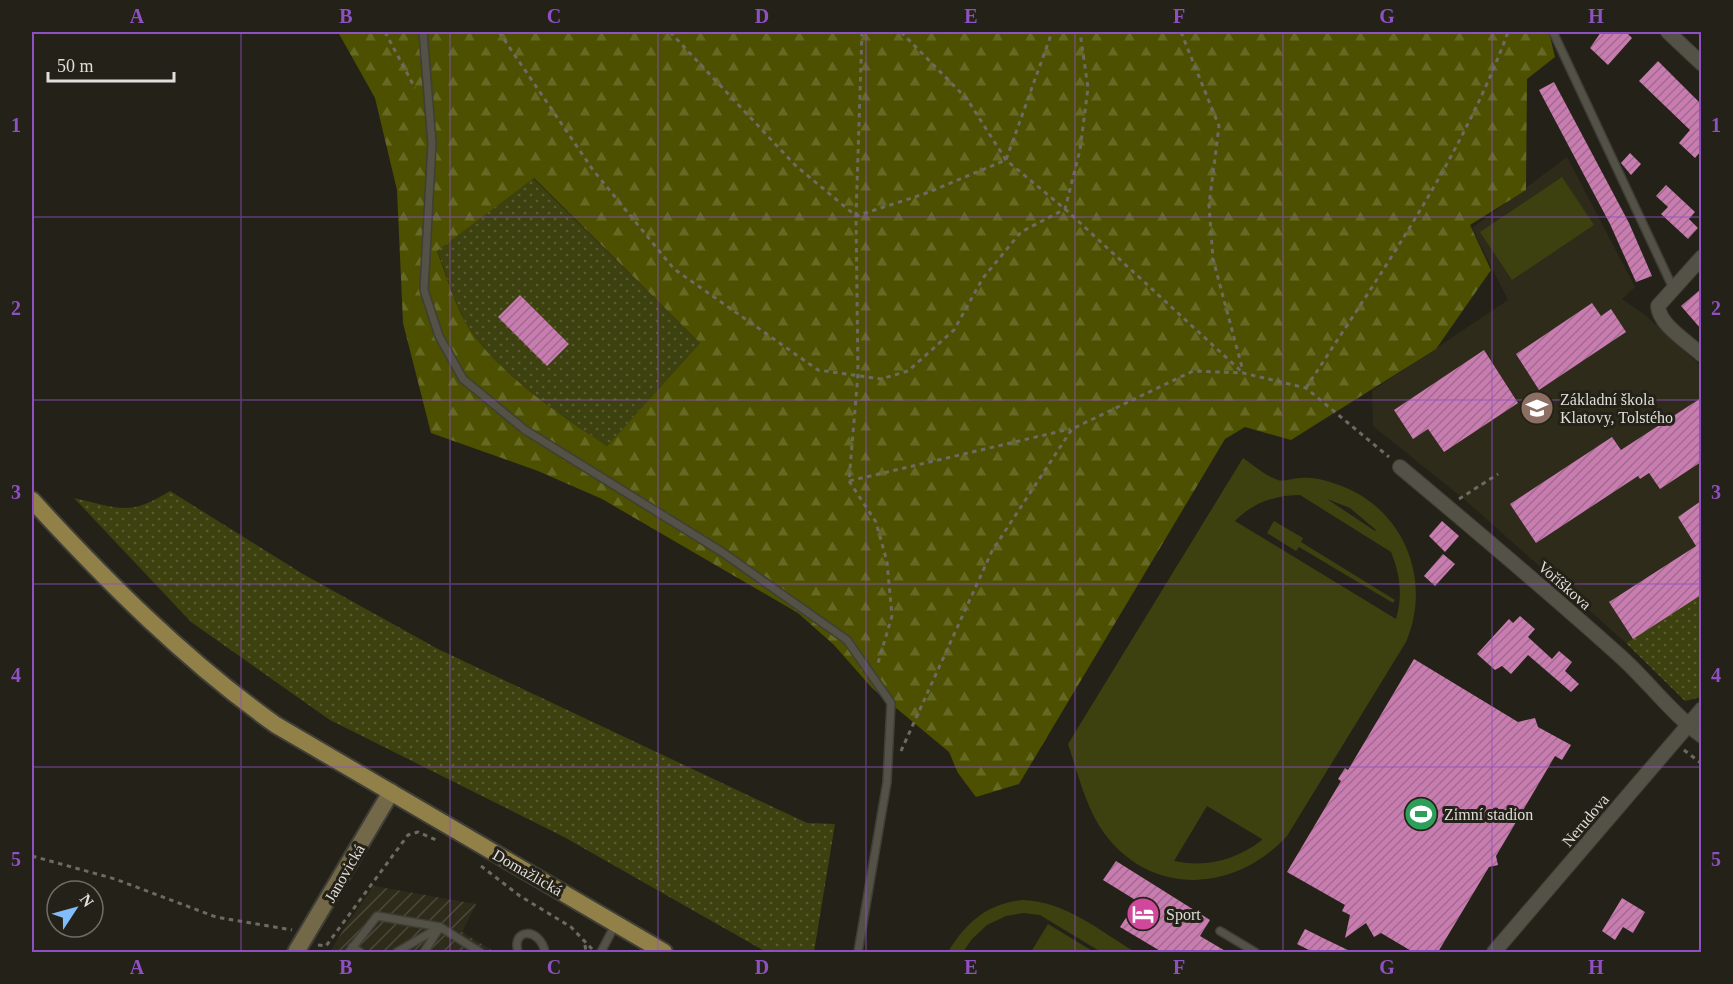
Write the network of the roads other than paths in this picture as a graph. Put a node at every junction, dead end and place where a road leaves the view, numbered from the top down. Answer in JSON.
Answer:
{"nodes":[{"id":1,"x":423,"y":32,"type":"edge"},
{"id":2,"x":1553,"y":32,"type":"edge"},
{"id":3,"x":1668,"y":32,"type":"edge"},
{"id":4,"x":1701,"y":64,"type":"edge"},
{"id":5,"x":1701,"y":257,"type":"edge"},
{"id":6,"x":1673,"y":288,"type":"junction"},
{"id":7,"x":1701,"y":355,"type":"edge"},
{"id":8,"x":1400,"y":467,"type":"road end"},
{"id":9,"x":32,"y":500,"type":"edge"},
{"id":10,"x":1701,"y":710,"type":"edge"},
{"id":11,"x":1687,"y":725,"type":"junction"},
{"id":12,"x":1701,"y":736,"type":"edge"},
{"id":13,"x":391,"y":792,"type":"junction"},
{"id":14,"x":616,"y":923,"type":"junction"},
{"id":15,"x":440,"y":927,"type":"junction"},
{"id":16,"x":1220,"y":931,"type":"dead end"},
{"id":17,"x":300,"y":945,"type":"edge"},
{"id":18,"x":351,"y":950,"type":"edge"},
{"id":19,"x":360,"y":952,"type":"edge"},
{"id":20,"x":398,"y":952,"type":"edge"},
{"id":21,"x":424,"y":952,"type":"edge"},
{"id":22,"x":480,"y":952,"type":"edge"},
{"id":23,"x":518,"y":952,"type":"edge"},
{"id":24,"x":545,"y":952,"type":"edge"},
{"id":25,"x":599,"y":952,"type":"edge"},
{"id":26,"x":664,"y":952,"type":"edge"},
{"id":27,"x":858,"y":952,"type":"edge"},
{"id":28,"x":1255,"y":952,"type":"edge"},
{"id":29,"x":1494,"y":952,"type":"edge"}],
"edges":[{"from":1,"to":27,"type":"lane"},
{"from":2,"to":6,"type":"lane"},
{"from":3,"to":4,"type":"street"},
{"from":5,"to":6,"type":"street"},
{"from":6,"to":7,"type":"street"},
{"from":8,"to":11,"type":"street","name":"Voříškova"},
{"from":9,"to":13,"type":"main road","name":"Domažlická"},
{"from":10,"to":11,"type":"street","name":"Nerudova"},
{"from":11,"to":12,"type":"street","name":"Voříškova"},
{"from":11,"to":29,"type":"street","name":"Nerudova"},
{"from":13,"to":14,"type":"main road","name":"Domažlická"},
{"from":13,"to":17,"type":"main road","name":"Janovická"},
{"from":14,"to":25,"type":"lane"},
{"from":14,"to":26,"type":"main road","name":"Domažlická"},
{"from":15,"to":18,"type":"lane"},
{"from":15,"to":20,"type":"lane"},
{"from":15,"to":21,"type":"lane"},
{"from":15,"to":22,"type":"lane"},
{"from":16,"to":28,"type":"lane"},
{"from":18,"to":19,"type":"lane"},
{"from":23,"to":24,"type":"lane"}]}
